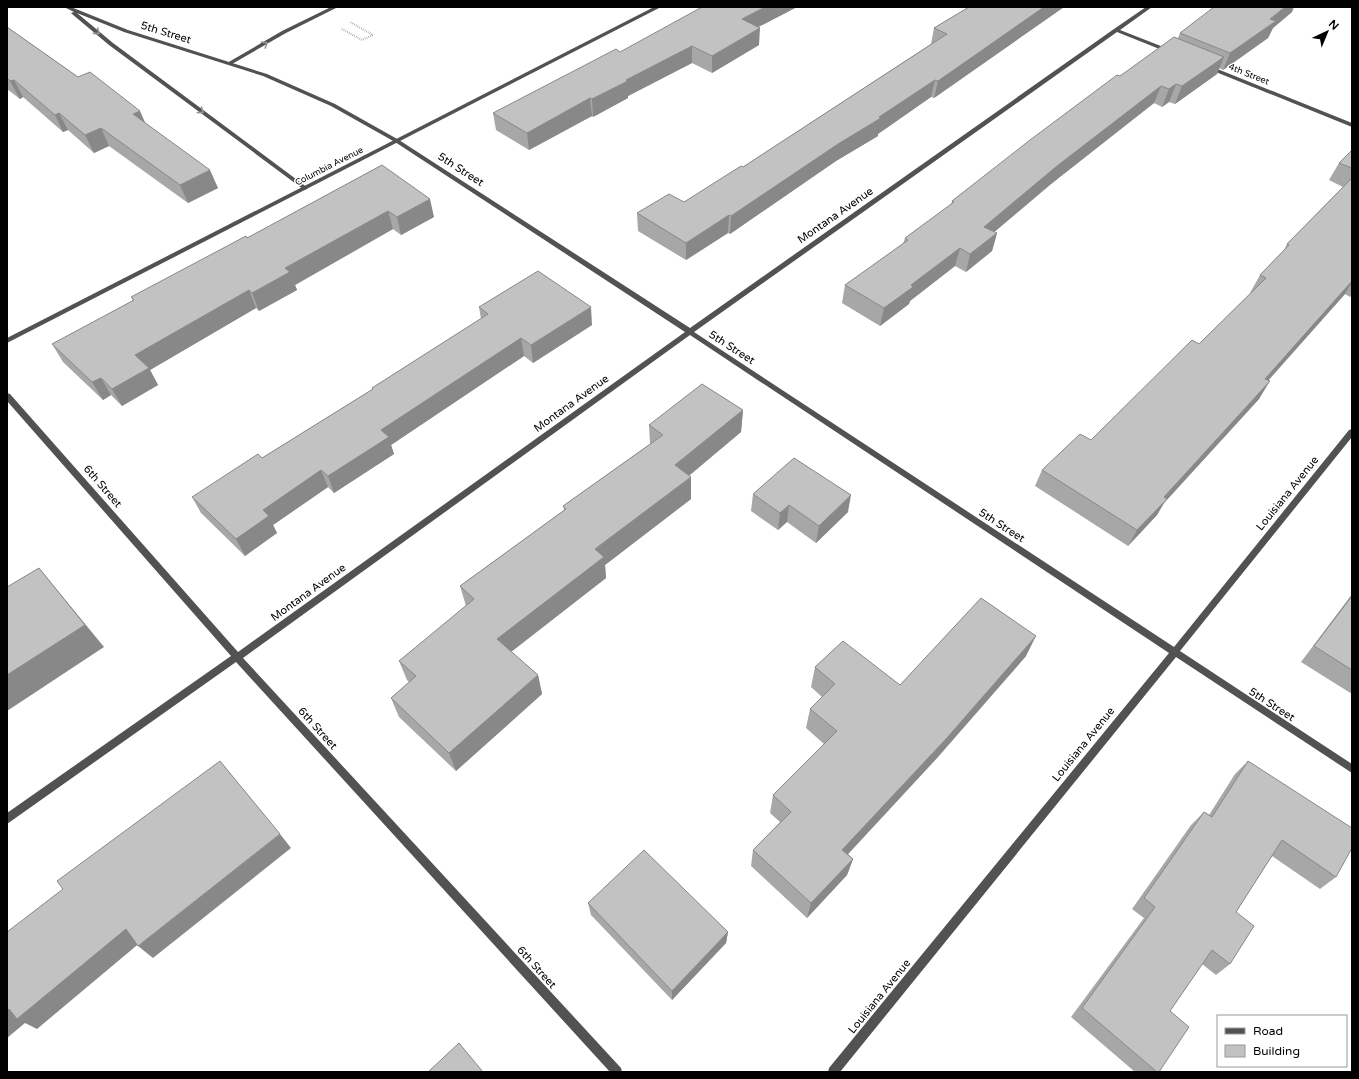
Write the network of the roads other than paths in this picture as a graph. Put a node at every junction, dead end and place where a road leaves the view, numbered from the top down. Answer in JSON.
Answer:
{"nodes":[{"id":1,"x":67,"y":7,"type":"edge"},
{"id":2,"x":335,"y":7,"type":"edge"},
{"id":3,"x":658,"y":7,"type":"edge"},
{"id":4,"x":1149,"y":7,"type":"edge"},
{"id":5,"x":1116,"y":30,"type":"junction"},
{"id":6,"x":1175,"y":54,"type":"edge"},
{"id":7,"x":230,"y":63,"type":"junction"},
{"id":8,"x":1205,"y":66,"type":"edge"},
{"id":9,"x":1352,"y":125,"type":"edge"},
{"id":10,"x":397,"y":141,"type":"junction"},
{"id":11,"x":305,"y":188,"type":"junction"},
{"id":12,"x":690,"y":332,"type":"junction"},
{"id":13,"x":7,"y":341,"type":"edge"},
{"id":14,"x":7,"y":396,"type":"edge"},
{"id":15,"x":1352,"y":432,"type":"edge"},
{"id":16,"x":1174,"y":652,"type":"junction"},
{"id":17,"x":237,"y":656,"type":"junction"},
{"id":18,"x":1352,"y":770,"type":"edge"},
{"id":19,"x":7,"y":819,"type":"edge"},
{"id":20,"x":617,"y":1072,"type":"edge"},
{"id":21,"x":833,"y":1072,"type":"edge"}],
"edges":[{"from":1,"to":7,"type":"street","name":"5th Street"},
{"from":1,"to":11,"type":"street","one_way":true},
{"from":7,"to":2,"type":"street","one_way":true},
{"from":3,"to":10,"type":"street","name":"Columbia Avenue"},
{"from":4,"to":5,"type":"street","name":"Montana Avenue"},
{"from":5,"to":6,"type":"street"},
{"from":5,"to":12,"type":"street","name":"Montana Avenue"},
{"from":7,"to":10,"type":"street","name":"5th Street"},
{"from":8,"to":9,"type":"street","name":"4th Street"},
{"from":10,"to":11,"type":"street","name":"Columbia Avenue"},
{"from":10,"to":12,"type":"street","name":"5th Street"},
{"from":11,"to":13,"type":"street","name":"Columbia Avenue"},
{"from":12,"to":16,"type":"street","name":"5th Street"},
{"from":12,"to":17,"type":"street","name":"Montana Avenue"},
{"from":14,"to":17,"type":"street","name":"6th Street"},
{"from":15,"to":16,"type":"street","name":"Louisiana Avenue"},
{"from":16,"to":18,"type":"street","name":"5th Street"},
{"from":16,"to":21,"type":"street","name":"Louisiana Avenue"},
{"from":17,"to":19,"type":"street","name":"Montana Avenue"},
{"from":17,"to":20,"type":"street","name":"6th Street"}]}
